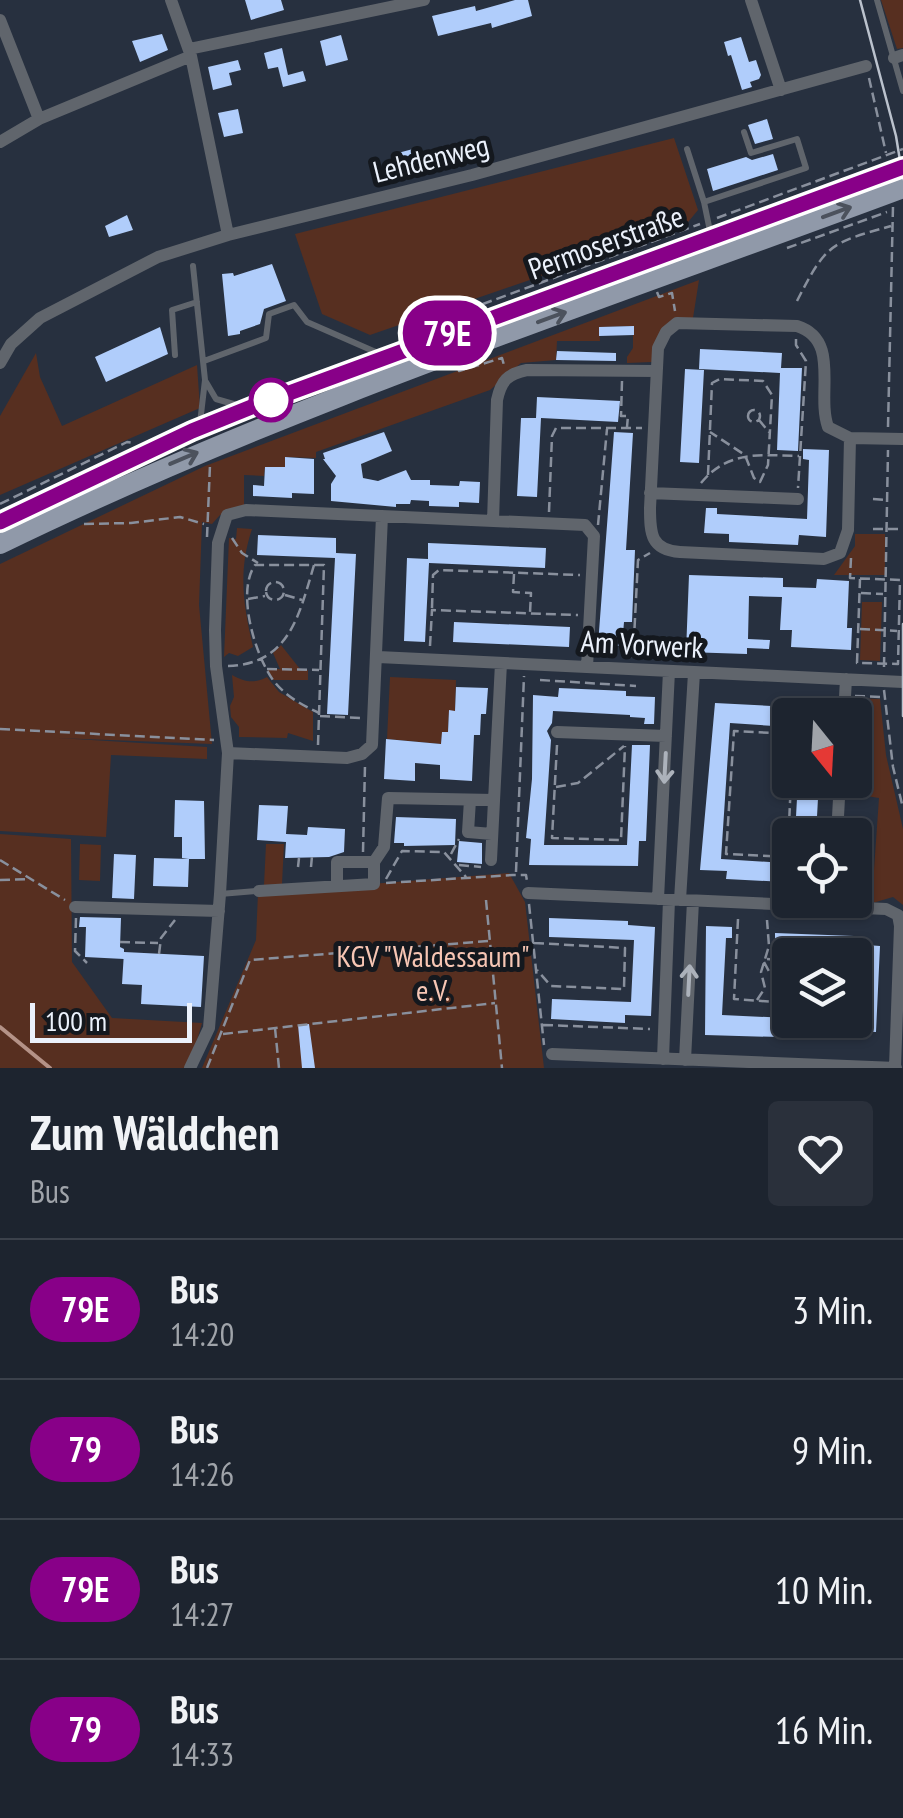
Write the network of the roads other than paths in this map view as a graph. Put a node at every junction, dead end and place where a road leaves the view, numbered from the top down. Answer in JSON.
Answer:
{"nodes":[{"id":1,"x":171,"y":0,"type":"edge"},
{"id":2,"x":424,"y":0,"type":"edge"},
{"id":3,"x":751,"y":0,"type":"edge"},
{"id":4,"x":877,"y":0,"type":"edge"},
{"id":5,"x":0,"y":20,"type":"edge"},
{"id":6,"x":190,"y":52,"type":"junction"},
{"id":7,"x":898,"y":56,"type":"edge"},
{"id":8,"x":866,"y":66,"type":"road end"},
{"id":9,"x":781,"y":90,"type":"junction"},
{"id":10,"x":903,"y":90,"type":"edge"},
{"id":11,"x":39,"y":118,"type":"junction"},
{"id":12,"x":744,"y":132,"type":"dead end"},
{"id":13,"x":0,"y":142,"type":"edge"},
{"id":14,"x":687,"y":149,"type":"dead end"},
{"id":15,"x":903,"y":167,"type":"edge"},
{"id":16,"x":903,"y":188,"type":"edge"},
{"id":17,"x":704,"y":202,"type":"junction"},
{"id":18,"x":228,"y":235,"type":"junction"},
{"id":19,"x":712,"y":237,"type":"junction"},
{"id":20,"x":193,"y":266,"type":"dead end"},
{"id":21,"x":197,"y":302,"type":"junction"},
{"id":22,"x":175,"y":355,"type":"dead end"},
{"id":23,"x":384,"y":356,"type":"junction"},
{"id":24,"x":204,"y":362,"type":"junction"},
{"id":25,"x":0,"y":363,"type":"edge"},
{"id":26,"x":656,"y":371,"type":"junction"},
{"id":27,"x":205,"y":380,"type":"junction"},
{"id":28,"x":254,"y":406,"type":"junction"},
{"id":29,"x":192,"y":431,"type":"junction"},
{"id":30,"x":850,"y":438,"type":"junction"},
{"id":31,"x":903,"y":439,"type":"edge"},
{"id":32,"x":650,"y":493,"type":"junction"},
{"id":33,"x":798,"y":499,"type":"road end"},
{"id":34,"x":382,"y":516,"type":"junction"},
{"id":35,"x":0,"y":522,"type":"edge"},
{"id":36,"x":493,"y":522,"type":"junction"},
{"id":37,"x":0,"y":544,"type":"edge"},
{"id":38,"x":378,"y":657,"type":"junction"},
{"id":39,"x":501,"y":663,"type":"junction"},
{"id":40,"x":587,"y":667,"type":"junction"},
{"id":41,"x":669,"y":671,"type":"junction"},
{"id":42,"x":694,"y":673,"type":"junction"},
{"id":43,"x":846,"y":680,"type":"junction"},
{"id":44,"x":903,"y":682,"type":"edge"},
{"id":45,"x":845,"y":698,"type":"edge"},
{"id":46,"x":558,"y":732,"type":"road end"},
{"id":47,"x":666,"y":736,"type":"junction"},
{"id":48,"x":227,"y":747,"type":"junction"},
{"id":49,"x":470,"y":800,"type":"junction"},
{"id":50,"x":494,"y":800,"type":"junction"},
{"id":51,"x":492,"y":834,"type":"junction"},
{"id":52,"x":368,"y":862,"type":"junction"},
{"id":53,"x":489,"y":864,"type":"road end"},
{"id":54,"x":337,"y":886,"type":"junction"},
{"id":55,"x":259,"y":891,"type":"joint"},
{"id":56,"x":220,"y":894,"type":"junction"},
{"id":57,"x":528,"y":894,"type":"road end"},
{"id":58,"x":675,"y":900,"type":"junction"},
{"id":59,"x":772,"y":902,"type":"edge"},
{"id":60,"x":76,"y":907,"type":"road end"},
{"id":61,"x":872,"y":907,"type":"edge"},
{"id":62,"x":219,"y":911,"type":"junction"},
{"id":63,"x":549,"y":1054,"type":"road end"},
{"id":64,"x":663,"y":1059,"type":"junction"},
{"id":65,"x":685,"y":1060,"type":"junction"},
{"id":66,"x":725,"y":1065,"type":"edge"},
{"id":67,"x":756,"y":1065,"type":"edge"},
{"id":68,"x":190,"y":1068,"type":"edge"},
{"id":69,"x":895,"y":1068,"type":"edge"}],
"edges":[{"from":1,"to":6,"type":"street"},
{"from":2,"to":6,"type":"street"},
{"from":3,"to":9,"type":"street"},
{"from":4,"to":7,"type":"lane"},
{"from":5,"to":11,"type":"street"},
{"from":6,"to":11,"type":"street"},
{"from":6,"to":18,"type":"street"},
{"from":7,"to":10,"type":"lane"},
{"from":8,"to":9,"type":"street","name":"Lehdenweg"},
{"from":9,"to":18,"type":"street","name":"Lehdenweg"},
{"from":11,"to":13,"type":"street"},
{"from":12,"to":17,"type":"lane"},
{"from":14,"to":17,"type":"lane"},
{"from":15,"to":19,"type":"main road","name":"Permoserstraße"},
{"from":37,"to":16,"type":"main road","name":"Permoserstraße","one_way":true},
{"from":17,"to":19,"type":"lane"},
{"from":18,"to":25,"type":"street","name":"Lehdenweg"},
{"from":19,"to":23,"type":"main road","name":"Permoserstraße"},
{"from":20,"to":21,"type":"lane"},
{"from":21,"to":22,"type":"lane"},
{"from":21,"to":24,"type":"lane"},
{"from":23,"to":24,"type":"lane"},
{"from":23,"to":28,"type":"main road","name":"Permoserstraße"},
{"from":24,"to":27,"type":"lane"},
{"from":26,"to":30,"type":"street"},
{"from":26,"to":32,"type":"street"},
{"from":26,"to":36,"type":"street"},
{"from":27,"to":28,"type":"lane"},
{"from":27,"to":29,"type":"lane"},
{"from":28,"to":29,"type":"main road","name":"Permoserstraße"},
{"from":29,"to":35,"type":"main road","name":"Permoserstraße"},
{"from":30,"to":31,"type":"street"},
{"from":30,"to":32,"type":"street"},
{"from":32,"to":33,"type":"street"},
{"from":34,"to":36,"type":"street"},
{"from":34,"to":38,"type":"street"},
{"from":34,"to":48,"type":"street"},
{"from":36,"to":40,"type":"street"},
{"from":38,"to":39,"type":"street","name":"Am Vorwerk"},
{"from":38,"to":48,"type":"street"},
{"from":39,"to":40,"type":"street","name":"Am Vorwerk"},
{"from":39,"to":50,"type":"street"},
{"from":40,"to":41,"type":"street","name":"Am Vorwerk"},
{"from":41,"to":42,"type":"street","name":"Am Vorwerk"},
{"from":41,"to":47,"type":"street"},
{"from":42,"to":43,"type":"street","name":"Am Vorwerk"},
{"from":42,"to":58,"type":"street"},
{"from":43,"to":44,"type":"street","name":"Am Vorwerk"},
{"from":43,"to":45,"type":"street"},
{"from":46,"to":47,"type":"street"},
{"from":47,"to":58,"type":"street","one_way":true},
{"from":48,"to":56,"type":"street"},
{"from":49,"to":50,"type":"street"},
{"from":49,"to":51,"type":"street"},
{"from":49,"to":52,"type":"street"},
{"from":50,"to":51,"type":"street"},
{"from":51,"to":53,"type":"street"},
{"from":52,"to":54,"type":"street"},
{"from":52,"to":54,"type":"street"},
{"from":54,"to":55,"type":"street"},
{"from":55,"to":56,"type":"lane"},
{"from":56,"to":62,"type":"street"},
{"from":57,"to":58,"type":"street"},
{"from":58,"to":59,"type":"street"},
{"from":58,"to":64,"type":"street"},
{"from":65,"to":58,"type":"street","one_way":true},
{"from":60,"to":62,"type":"street"},
{"from":61,"to":69,"type":"street"},
{"from":62,"to":68,"type":"street"},
{"from":63,"to":64,"type":"street"},
{"from":64,"to":65,"type":"street"},
{"from":65,"to":66,"type":"street"},
{"from":66,"to":67,"type":"street"},
{"from":67,"to":69,"type":"street"}]}
